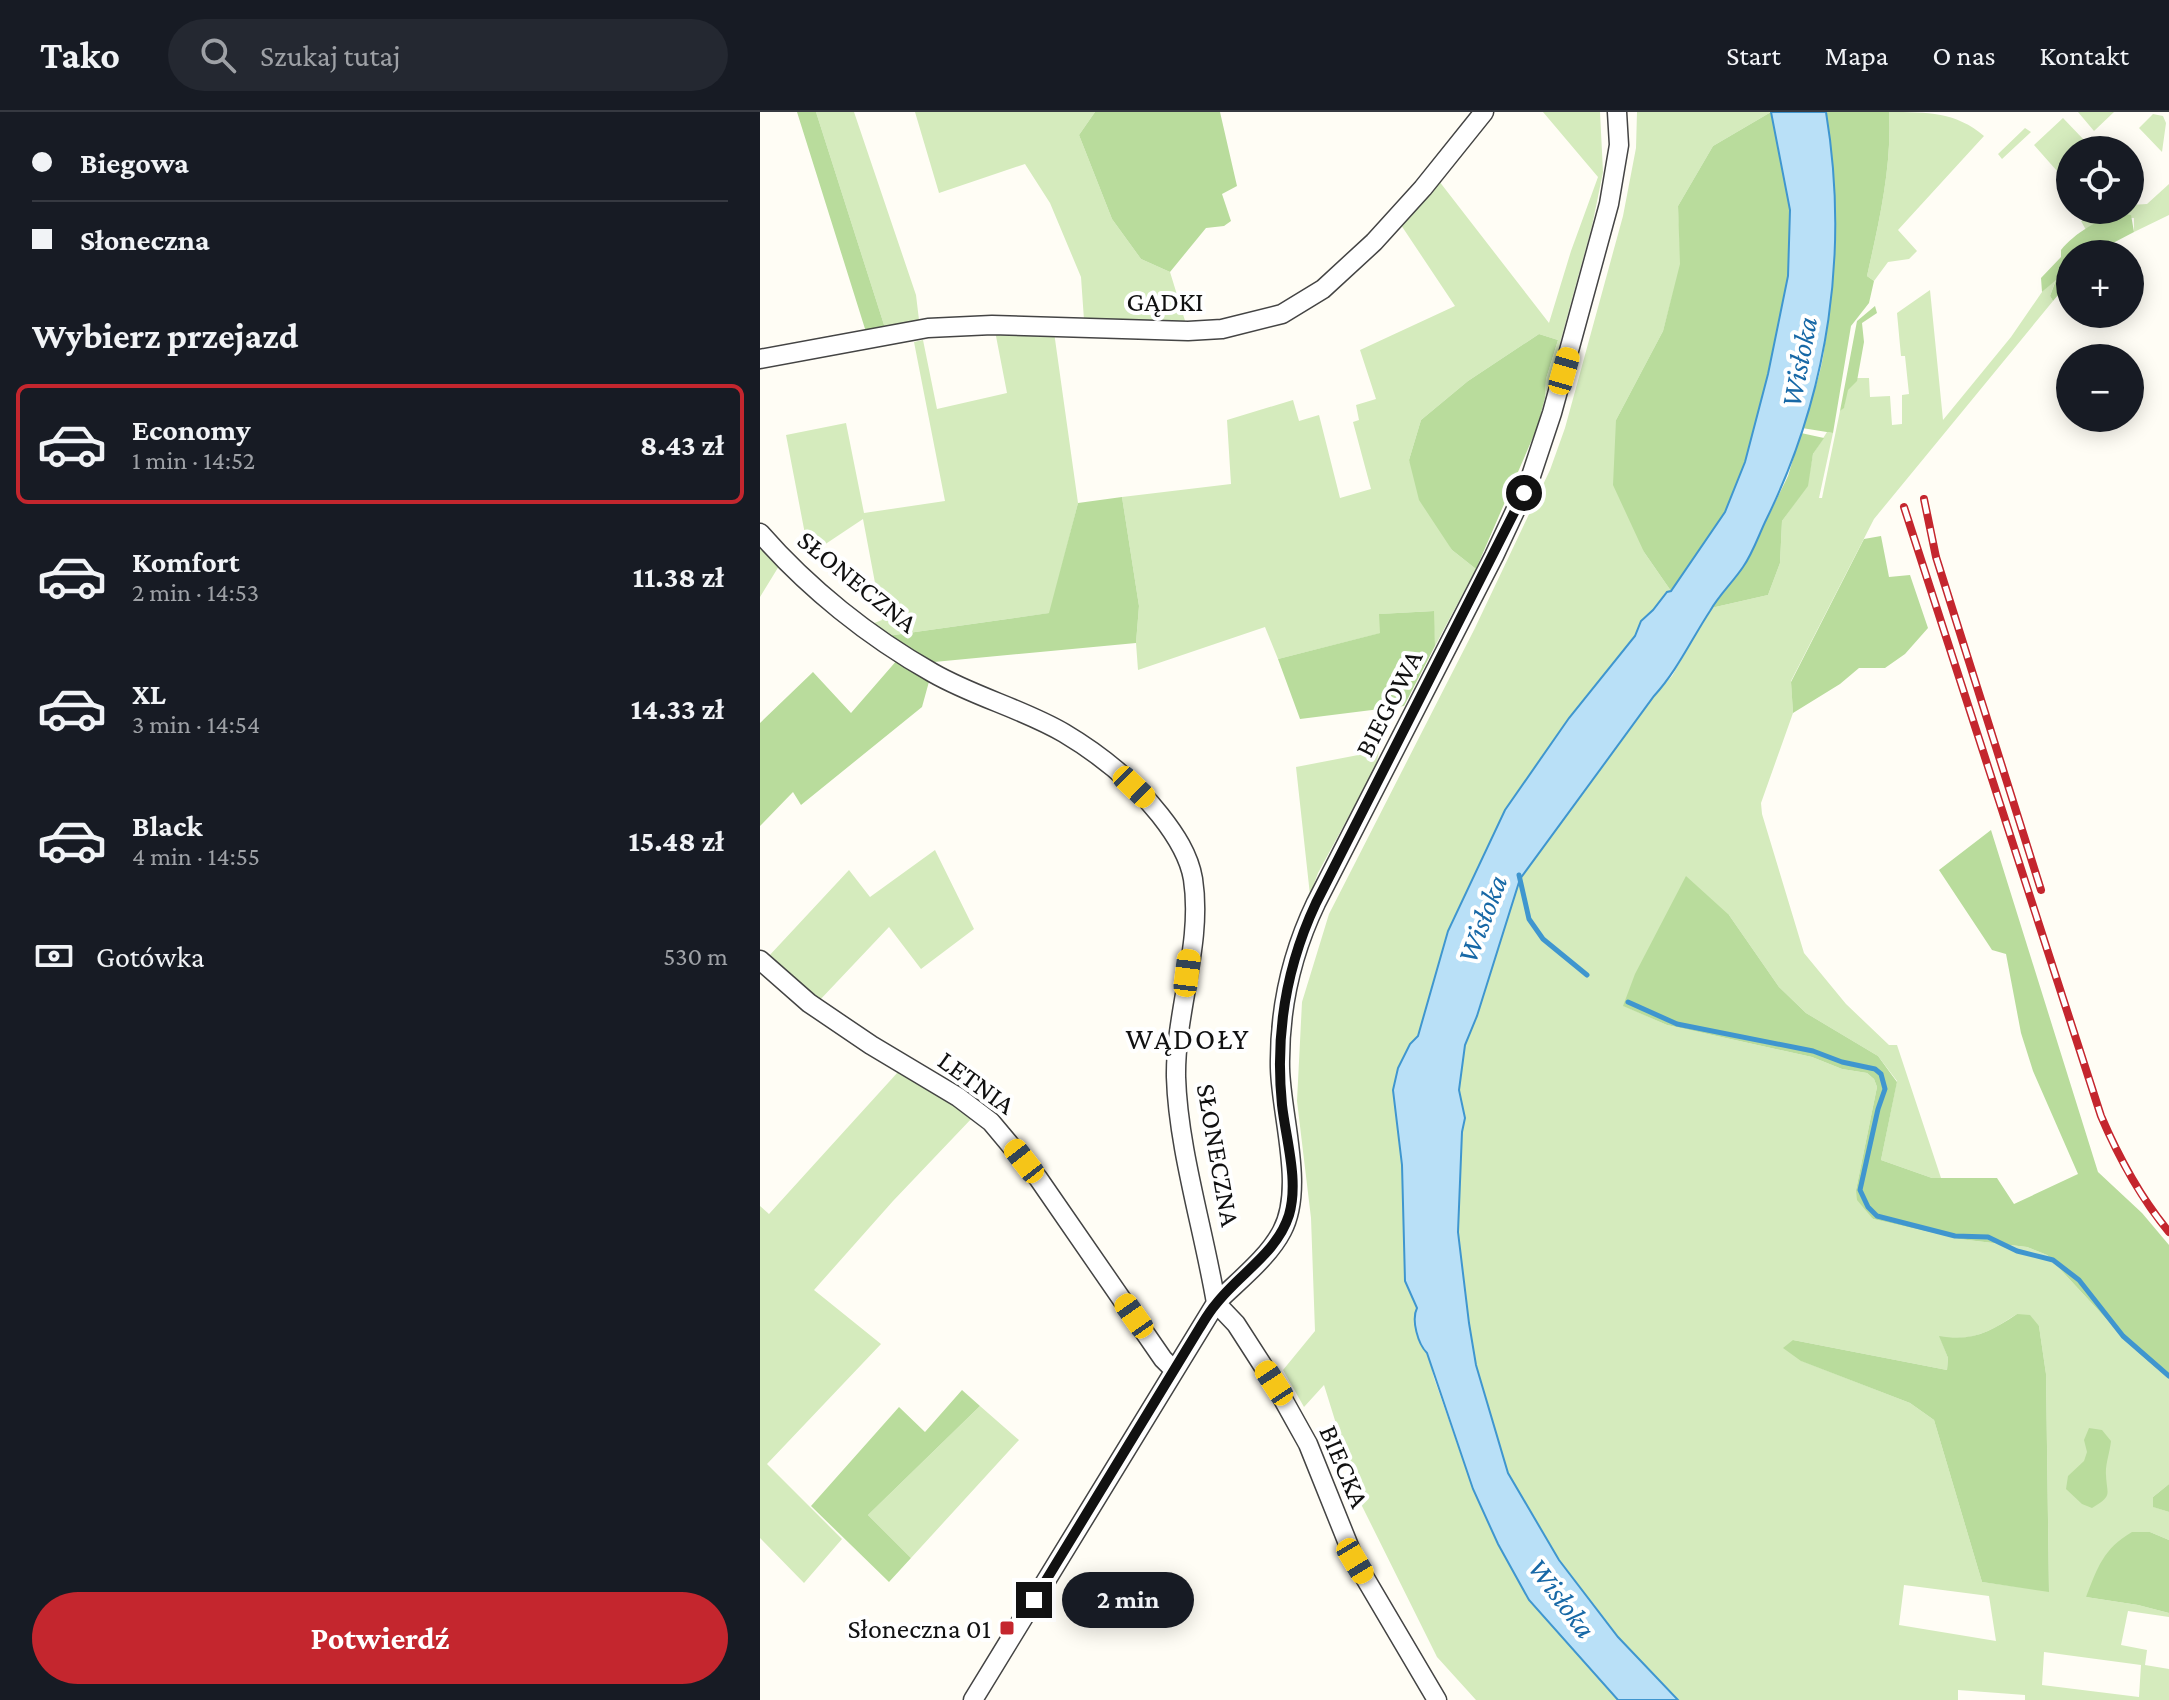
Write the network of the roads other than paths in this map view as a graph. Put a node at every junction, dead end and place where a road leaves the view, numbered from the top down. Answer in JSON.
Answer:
{"nodes":[{"id":1,"x":1484,"y":112,"type":"edge"},
{"id":2,"x":1617,"y":112,"type":"edge"},
{"id":3,"x":760,"y":359,"type":"edge"},
{"id":4,"x":760,"y":533,"type":"edge"},
{"id":5,"x":760,"y":960,"type":"edge"},
{"id":6,"x":1216,"y":1303,"type":"junction"},
{"id":7,"x":1174,"y":1370,"type":"junction"},
{"id":8,"x":973,"y":1700,"type":"edge"},
{"id":9,"x":1437,"y":1700,"type":"edge"}],
"edges":[{"from":1,"to":3,"type":"street","name":"GĄDKI"},
{"from":2,"to":6,"type":"street","name":"BIEGOWA"},
{"from":4,"to":6,"type":"street","name":"SŁONECZNA"},
{"from":5,"to":7,"type":"street","name":"LETNIA"},
{"from":6,"to":7,"type":"street"},
{"from":6,"to":9,"type":"street","name":"BIECKA"},
{"from":7,"to":8,"type":"street"}]}
